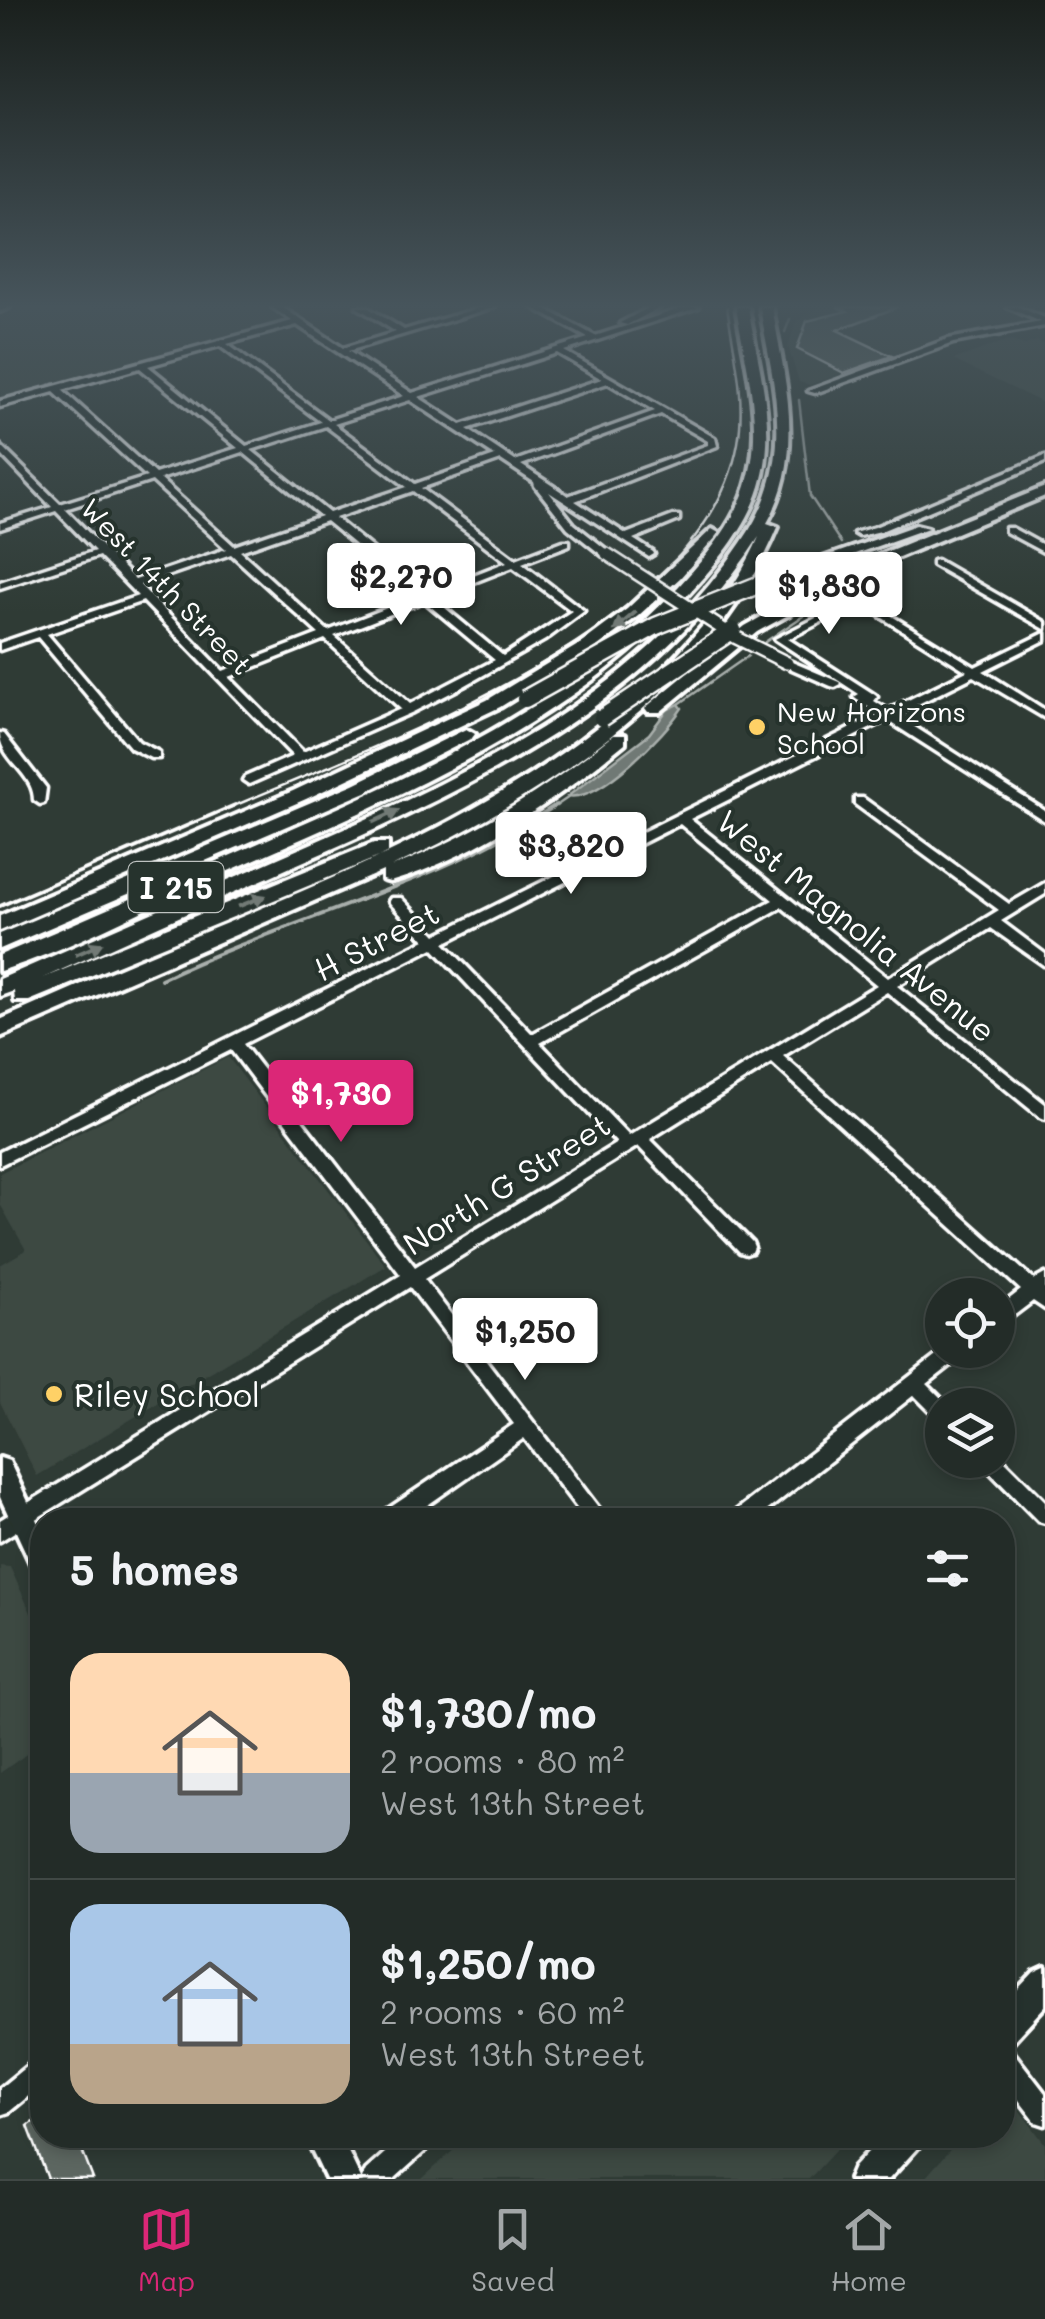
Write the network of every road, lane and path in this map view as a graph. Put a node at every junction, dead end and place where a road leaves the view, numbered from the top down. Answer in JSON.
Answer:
{"nodes":[{"id":1,"x":79,"y":409,"type":"edge"},
{"id":2,"x":194,"y":409,"type":"edge"},
{"id":3,"x":312,"y":409,"type":"edge"},
{"id":4,"x":374,"y":409,"type":"edge"},
{"id":5,"x":429,"y":409,"type":"edge"},
{"id":6,"x":523,"y":409,"type":"edge"},
{"id":7,"x":658,"y":409,"type":"edge"},
{"id":8,"x":759,"y":409,"type":"edge"},
{"id":9,"x":785,"y":409,"type":"edge"},
{"id":10,"x":662,"y":411,"type":"junction"},
{"id":11,"x":330,"y":422,"type":"junction"},
{"id":12,"x":459,"y":430,"type":"junction"},
{"id":13,"x":0,"y":448,"type":"edge"},
{"id":14,"x":244,"y":450,"type":"junction"},
{"id":15,"x":502,"y":458,"type":"junction"},
{"id":16,"x":1045,"y":460,"type":"edge"},
{"id":17,"x":13,"y":462,"type":"junction"},
{"id":18,"x":0,"y":465,"type":"edge"},
{"id":19,"x":513,"y":465,"type":"junction"},
{"id":20,"x":528,"y":474,"type":"junction"},
{"id":21,"x":154,"y":478,"type":"junction"},
{"id":22,"x":1045,"y":478,"type":"edge"},
{"id":23,"x":416,"y":486,"type":"junction"},
{"id":24,"x":1045,"y":491,"type":"edge"},
{"id":25,"x":570,"y":499,"type":"junction"},
{"id":26,"x":745,"y":505,"type":"junction"},
{"id":27,"x":770,"y":506,"type":"junction"},
{"id":28,"x":59,"y":508,"type":"junction"},
{"id":29,"x":328,"y":517,"type":"junction"},
{"id":30,"x":676,"y":518,"type":"dead end"},
{"id":31,"x":0,"y":526,"type":"edge"},
{"id":32,"x":1009,"y":530,"type":"dead end"},
{"id":33,"x":859,"y":533,"type":"dead end"},
{"id":34,"x":626,"y":538,"type":"junction"},
{"id":35,"x":566,"y":543,"type":"dead end"},
{"id":36,"x":234,"y":550,"type":"junction"},
{"id":37,"x":1045,"y":550,"type":"edge"},
{"id":38,"x":102,"y":552,"type":"junction"},
{"id":39,"x":649,"y":554,"type":"dead end"},
{"id":40,"x":517,"y":562,"type":"junction"},
{"id":41,"x":937,"y":563,"type":"dead end"},
{"id":42,"x":870,"y":564,"type":"junction"},
{"id":43,"x":134,"y":584,"type":"junction"},
{"id":44,"x":0,"y":585,"type":"edge"},
{"id":45,"x":144,"y":597,"type":"junction"},
{"id":46,"x":424,"y":597,"type":"junction"},
{"id":47,"x":1045,"y":626,"type":"edge"},
{"id":48,"x":40,"y":634,"type":"junction"},
{"id":49,"x":326,"y":635,"type":"junction"},
{"id":50,"x":1045,"y":636,"type":"edge"},
{"id":51,"x":0,"y":647,"type":"edge"},
{"id":52,"x":503,"y":661,"type":"junction"},
{"id":53,"x":975,"y":671,"type":"junction"},
{"id":54,"x":222,"y":675,"type":"junction"},
{"id":55,"x":868,"y":701,"type":"junction"},
{"id":56,"x":409,"y":710,"type":"junction"},
{"id":57,"x":890,"y":714,"type":"junction"},
{"id":58,"x":1045,"y":715,"type":"edge"},
{"id":59,"x":474,"y":730,"type":"junction"},
{"id":60,"x":0,"y":737,"type":"edge"},
{"id":61,"x":155,"y":754,"type":"dead end"},
{"id":62,"x":301,"y":757,"type":"junction"},
{"id":63,"x":249,"y":780,"type":"dead end"},
{"id":64,"x":300,"y":796,"type":"junction"},
{"id":65,"x":40,"y":800,"type":"dead end"},
{"id":66,"x":859,"y":800,"type":"dead end"},
{"id":67,"x":1045,"y":817,"type":"edge"},
{"id":68,"x":681,"y":818,"type":"junction"},
{"id":69,"x":1045,"y":888,"type":"edge"},
{"id":70,"x":784,"y":900,"type":"junction"},
{"id":71,"x":396,"y":901,"type":"dead end"},
{"id":72,"x":1009,"y":910,"type":"junction"},
{"id":73,"x":269,"y":914,"type":"junction"},
{"id":74,"x":990,"y":921,"type":"junction"},
{"id":75,"x":5,"y":922,"type":"edge"},
{"id":76,"x":434,"y":941,"type":"junction"},
{"id":77,"x":0,"y":942,"type":"edge"},
{"id":78,"x":1045,"y":961,"type":"edge"},
{"id":79,"x":0,"y":964,"type":"edge"},
{"id":80,"x":887,"y":984,"type":"junction"},
{"id":81,"x":0,"y":988,"type":"edge"},
{"id":82,"x":0,"y":1004,"type":"edge"},
{"id":83,"x":0,"y":1028,"type":"edge"},
{"id":84,"x":233,"y":1042,"type":"junction"},
{"id":85,"x":530,"y":1042,"type":"junction"},
{"id":86,"x":772,"y":1055,"type":"junction"},
{"id":87,"x":1045,"y":1113,"type":"edge"},
{"id":88,"x":633,"y":1140,"type":"junction"},
{"id":89,"x":0,"y":1160,"type":"edge"},
{"id":90,"x":746,"y":1248,"type":"dead end"},
{"id":91,"x":413,"y":1275,"type":"junction"},
{"id":92,"x":1041,"y":1291,"type":"edge"},
{"id":93,"x":1015,"y":1307,"type":"edge"},
{"id":94,"x":934,"y":1368,"type":"edge"},
{"id":95,"x":914,"y":1383,"type":"junction"},
{"id":96,"x":925,"y":1394,"type":"edge"},
{"id":97,"x":526,"y":1426,"type":"junction"},
{"id":98,"x":0,"y":1470,"type":"edge"},
{"id":99,"x":1009,"y":1478,"type":"edge"},
{"id":100,"x":37,"y":1508,"type":"edge"},
{"id":101,"x":406,"y":1508,"type":"edge"},
{"id":102,"x":589,"y":1508,"type":"edge"},
{"id":103,"x":755,"y":1508,"type":"edge"},
{"id":104,"x":1045,"y":1514,"type":"edge"},
{"id":105,"x":11,"y":1524,"type":"edge"},
{"id":106,"x":30,"y":1545,"type":"edge"},
{"id":107,"x":1045,"y":1983,"type":"edge"},
{"id":108,"x":1015,"y":2016,"type":"edge"},
{"id":109,"x":1015,"y":2075,"type":"edge"},
{"id":110,"x":30,"y":2079,"type":"edge"},
{"id":111,"x":0,"y":2103,"type":"edge"},
{"id":112,"x":1045,"y":2113,"type":"edge"},
{"id":113,"x":328,"y":2148,"type":"edge"},
{"id":114,"x":410,"y":2148,"type":"edge"},
{"id":115,"x":894,"y":2148,"type":"edge"},
{"id":116,"x":344,"y":2179,"type":"edge"},
{"id":117,"x":375,"y":2179,"type":"edge"},
{"id":118,"x":866,"y":2179,"type":"edge"}],
"edges":[{"from":1,"to":21,"type":"street"},
{"from":2,"to":14,"type":"street"},
{"from":3,"to":11,"type":"street"},
{"from":4,"to":11,"type":"street"},
{"from":5,"to":12,"type":"street"},
{"from":6,"to":12,"type":"street"},
{"from":7,"to":10,"type":"street"},
{"from":8,"to":26,"type":"highway","number":"I 215"},
{"from":9,"to":27,"type":"highway","number":"I 215"},
{"from":10,"to":19,"type":"street"},
{"from":10,"to":25,"type":"street"},
{"from":11,"to":14,"type":"street"},
{"from":11,"to":23,"type":"street"},
{"from":12,"to":15,"type":"street"},
{"from":13,"to":17,"type":"street","name":"West 14th Street"},
{"from":14,"to":21,"type":"street"},
{"from":14,"to":29,"type":"street"},
{"from":15,"to":19,"type":"street"},
{"from":15,"to":23,"type":"street"},
{"from":16,"to":33,"type":"street"},
{"from":17,"to":18,"type":"street"},
{"from":17,"to":28,"type":"street","name":"West 14th Street"},
{"from":19,"to":20,"type":"street"},
{"from":20,"to":25,"type":"street"},
{"from":20,"to":55,"type":"street","bridge":true},
{"from":21,"to":28,"type":"street"},
{"from":21,"to":36,"type":"street"},
{"from":22,"to":59,"type":"highway","bridge":true},
{"from":23,"to":29,"type":"street"},
{"from":23,"to":40,"type":"street"},
{"from":24,"to":42,"type":"highway"},
{"from":25,"to":34,"type":"street"},
{"from":26,"to":64,"type":"highway","one_way":true},
{"from":26,"to":79,"type":"highway","number":"I 215"},
{"from":27,"to":73,"type":"highway"},
{"from":81,"to":27,"type":"highway","number":"I 215","one_way":true},
{"from":28,"to":31,"type":"street"},
{"from":28,"to":38,"type":"street","name":"West 14th Street"},
{"from":29,"to":36,"type":"street"},
{"from":29,"to":46,"type":"street"},
{"from":30,"to":34,"type":"street"},
{"from":32,"to":37,"type":"street"},
{"from":34,"to":39,"type":"street"},
{"from":35,"to":40,"type":"street"},
{"from":36,"to":43,"type":"street"},
{"from":36,"to":49,"type":"street"},
{"from":38,"to":43,"type":"street","name":"West 14th Street"},
{"from":38,"to":44,"type":"street"},
{"from":40,"to":46,"type":"street"},
{"from":40,"to":52,"type":"street"},
{"from":41,"to":47,"type":"street"},
{"from":42,"to":73,"type":"highway"},
{"from":82,"to":42,"type":"highway","one_way":true,"bridge":true},
{"from":43,"to":45,"type":"street","name":"West 14th Street"},
{"from":45,"to":48,"type":"street"},
{"from":45,"to":54,"type":"street","name":"West 14th Street"},
{"from":46,"to":49,"type":"street"},
{"from":46,"to":52,"type":"street"},
{"from":48,"to":51,"type":"street"},
{"from":48,"to":61,"type":"street"},
{"from":49,"to":54,"type":"street"},
{"from":49,"to":56,"type":"street"},
{"from":50,"to":53,"type":"street","name":"H Street"},
{"from":52,"to":56,"type":"street"},
{"from":53,"to":55,"type":"street"},
{"from":53,"to":57,"type":"street","name":"H Street"},
{"from":53,"to":58,"type":"street"},
{"from":54,"to":62,"type":"street","name":"West 14th Street"},
{"from":55,"to":57,"type":"street"},
{"from":56,"to":62,"type":"street"},
{"from":57,"to":67,"type":"street"},
{"from":57,"to":68,"type":"street","name":"H Street"},
{"from":59,"to":64,"type":"highway"},
{"from":59,"to":77,"type":"highway"},
{"from":60,"to":65,"type":"street"},
{"from":62,"to":63,"type":"street"},
{"from":64,"to":75,"type":"highway"},
{"from":66,"to":72,"type":"street"},
{"from":68,"to":70,"type":"street","name":"West Magnolia Avenue"},
{"from":68,"to":76,"type":"street","name":"H Street"},
{"from":69,"to":72,"type":"street","name":"North G Street"},
{"from":70,"to":80,"type":"street","name":"West Magnolia Avenue"},
{"from":70,"to":85,"type":"street"},
{"from":71,"to":76,"type":"street"},
{"from":72,"to":74,"type":"street","name":"North G Street"},
{"from":73,"to":83,"type":"highway"},
{"from":74,"to":78,"type":"street"},
{"from":74,"to":80,"type":"street","name":"North G Street"},
{"from":76,"to":84,"type":"street","name":"H Street"},
{"from":76,"to":85,"type":"street"},
{"from":80,"to":86,"type":"street","name":"North G Street"},
{"from":80,"to":87,"type":"street","name":"West Magnolia Avenue"},
{"from":84,"to":89,"type":"street","name":"H Street"},
{"from":84,"to":91,"type":"street"},
{"from":85,"to":88,"type":"street"},
{"from":86,"to":88,"type":"street","name":"North G Street"},
{"from":86,"to":92,"type":"street"},
{"from":88,"to":90,"type":"street"},
{"from":88,"to":91,"type":"street","name":"North G Street"},
{"from":91,"to":97,"type":"street"},
{"from":91,"to":100,"type":"street","name":"North G Street"},
{"from":92,"to":93,"type":"street"},
{"from":94,"to":95,"type":"street"},
{"from":95,"to":96,"type":"street"},
{"from":95,"to":103,"type":"street"},
{"from":97,"to":101,"type":"street"},
{"from":97,"to":102,"type":"street"},
{"from":98,"to":105,"type":"main road"},
{"from":99,"to":104,"type":"street"},
{"from":105,"to":106,"type":"main road"},
{"from":107,"to":108,"type":"main road"},
{"from":109,"to":112,"type":"street"},
{"from":110,"to":111,"type":"street"},
{"from":113,"to":116,"type":"main road"},
{"from":114,"to":117,"type":"street"},
{"from":115,"to":118,"type":"main road"}]}
